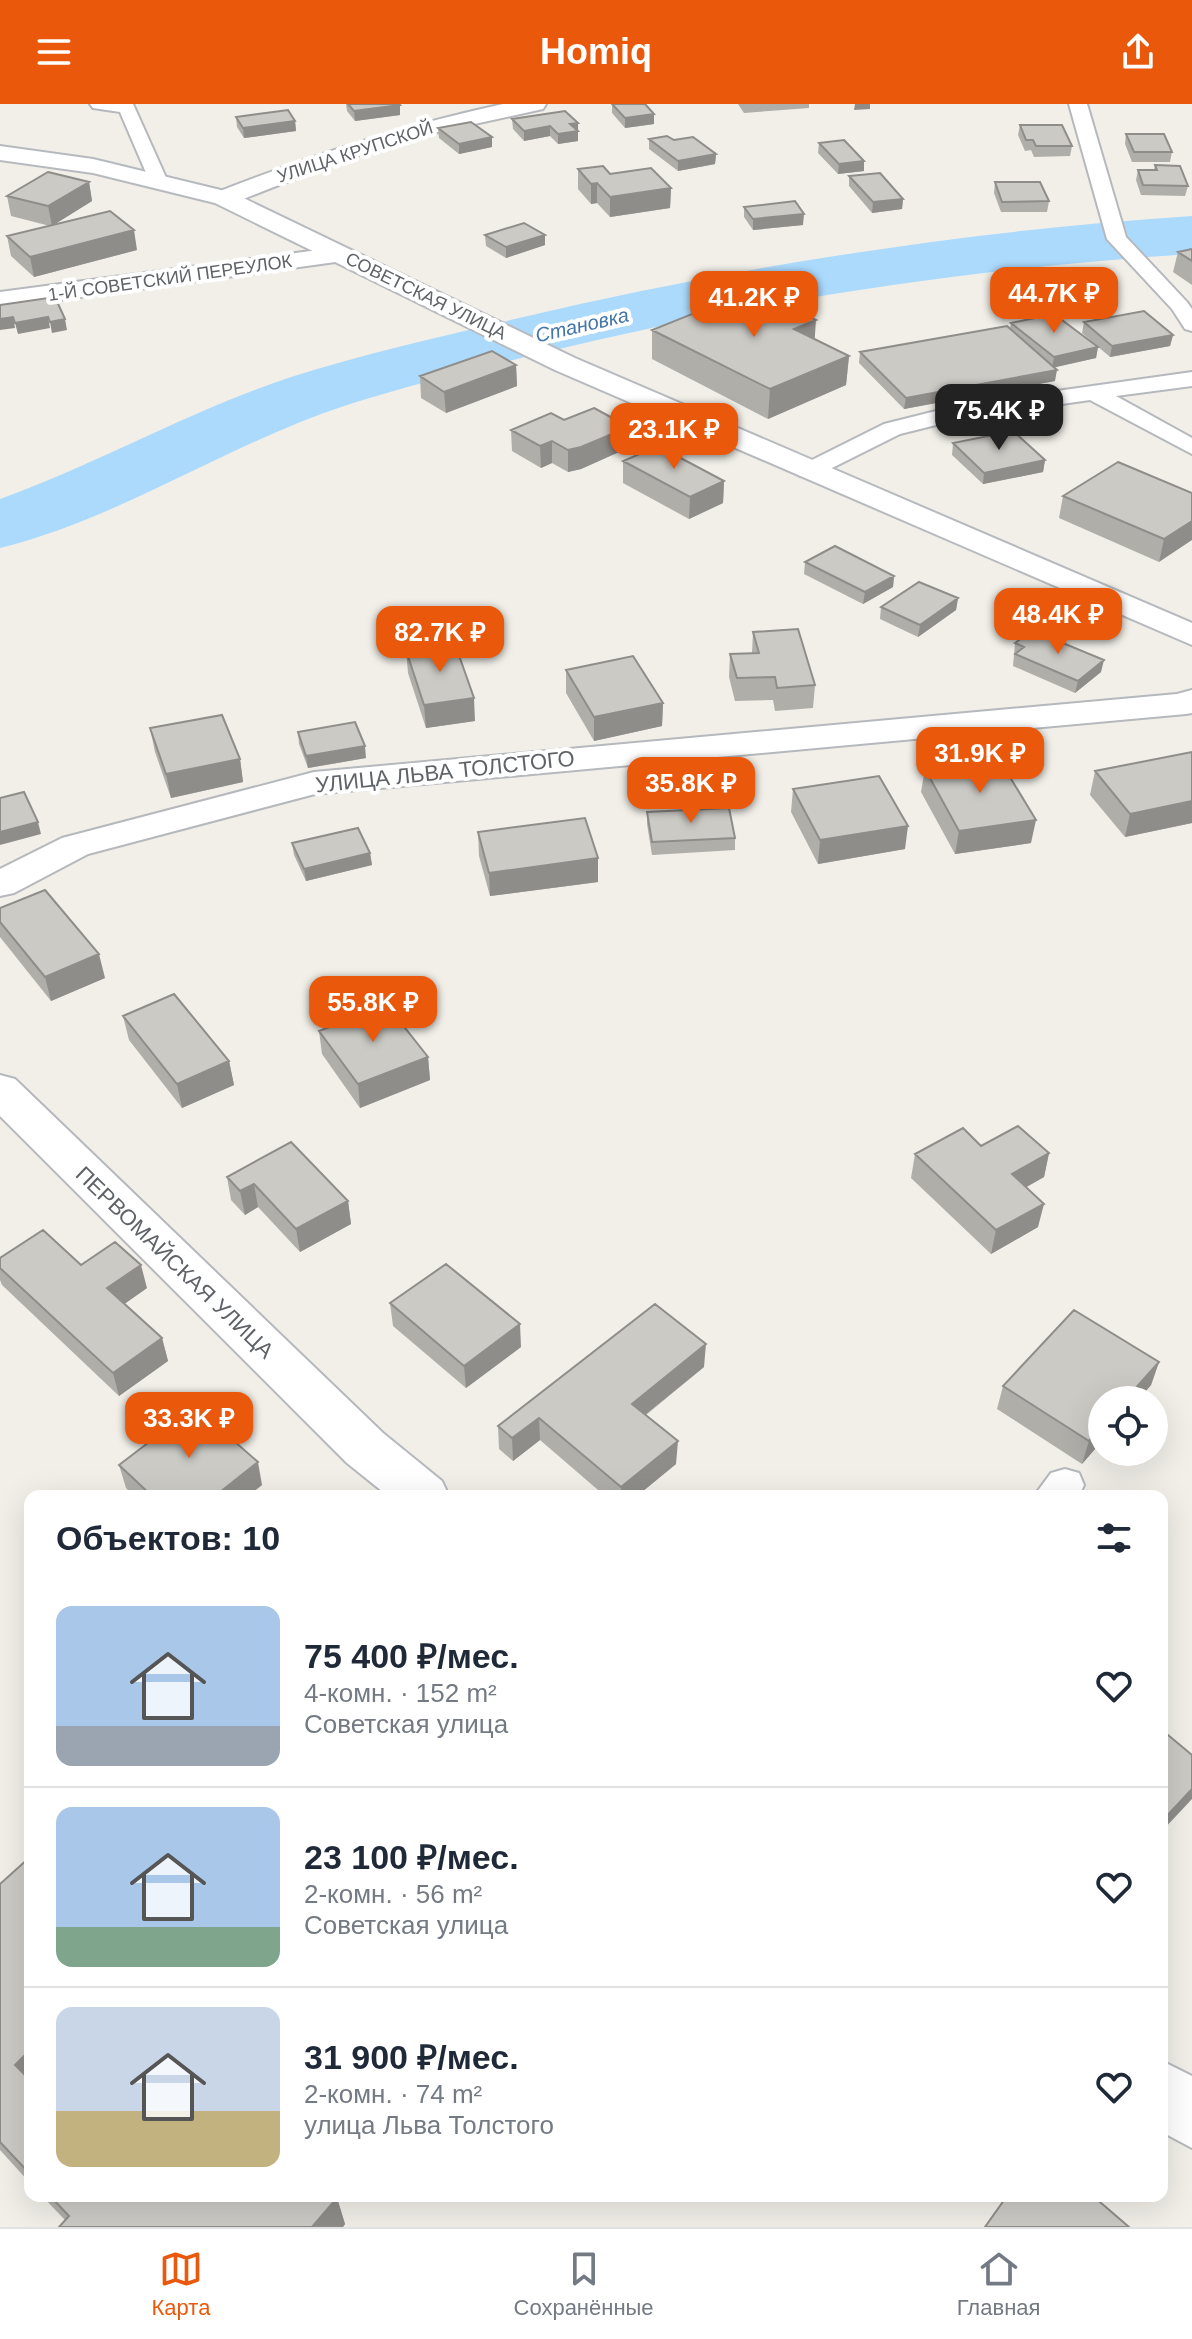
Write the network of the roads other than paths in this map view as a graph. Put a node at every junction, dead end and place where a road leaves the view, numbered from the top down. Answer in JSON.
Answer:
{"nodes":[{"id":1,"x":99,"y":104,"type":"edge"},
{"id":2,"x":535,"y":104,"type":"edge"},
{"id":3,"x":1078,"y":104,"type":"edge"},
{"id":4,"x":0,"y":153,"type":"edge"},
{"id":5,"x":159,"y":182,"type":"junction"},
{"id":6,"x":224,"y":198,"type":"junction"},
{"id":7,"x":341,"y":255,"type":"junction"},
{"id":8,"x":0,"y":300,"type":"edge"},
{"id":9,"x":1192,"y":325,"type":"edge"},
{"id":10,"x":1192,"y":379,"type":"edge"},
{"id":11,"x":1094,"y":393,"type":"junction"},
{"id":12,"x":1192,"y":447,"type":"edge"},
{"id":13,"x":808,"y":471,"type":"junction"},
{"id":14,"x":1192,"y":635,"type":"edge"},
{"id":15,"x":1192,"y":700,"type":"edge"},
{"id":16,"x":0,"y":884,"type":"edge"},
{"id":17,"x":0,"y":1090,"type":"edge"},
{"id":18,"x":417,"y":1490,"type":"edge"},
{"id":19,"x":1168,"y":2097,"type":"edge"},
{"id":20,"x":1192,"y":2116,"type":"edge"}],
"edges":[{"from":1,"to":5,"type":"lane"},
{"from":2,"to":6,"type":"street","name":"УЛИЦА КРУПСКОЙ"},
{"from":3,"to":9,"type":"lane"},
{"from":4,"to":5,"type":"street","name":"СОВЕТСКАЯ УЛИЦА"},
{"from":5,"to":6,"type":"street","name":"СОВЕТСКАЯ УЛИЦА"},
{"from":6,"to":7,"type":"street","name":"СОВЕТСКАЯ УЛИЦА"},
{"from":7,"to":8,"type":"street","name":"1-Й СОВЕТСКИЙ ПЕРЕУЛОК"},
{"from":7,"to":13,"type":"street","name":"СОВЕТСКАЯ УЛИЦА"},
{"from":10,"to":11,"type":"lane"},
{"from":11,"to":12,"type":"lane"},
{"from":11,"to":13,"type":"lane"},
{"from":13,"to":14,"type":"street","name":"СОВЕТСКАЯ УЛИЦА"},
{"from":15,"to":16,"type":"street","name":"УЛИЦА ЛЬВА ТОЛСТОГО"},
{"from":17,"to":18,"type":"street","name":"ПЕРВОМАЙСКАЯ УЛИЦА"},
{"from":19,"to":20,"type":"street"}]}
